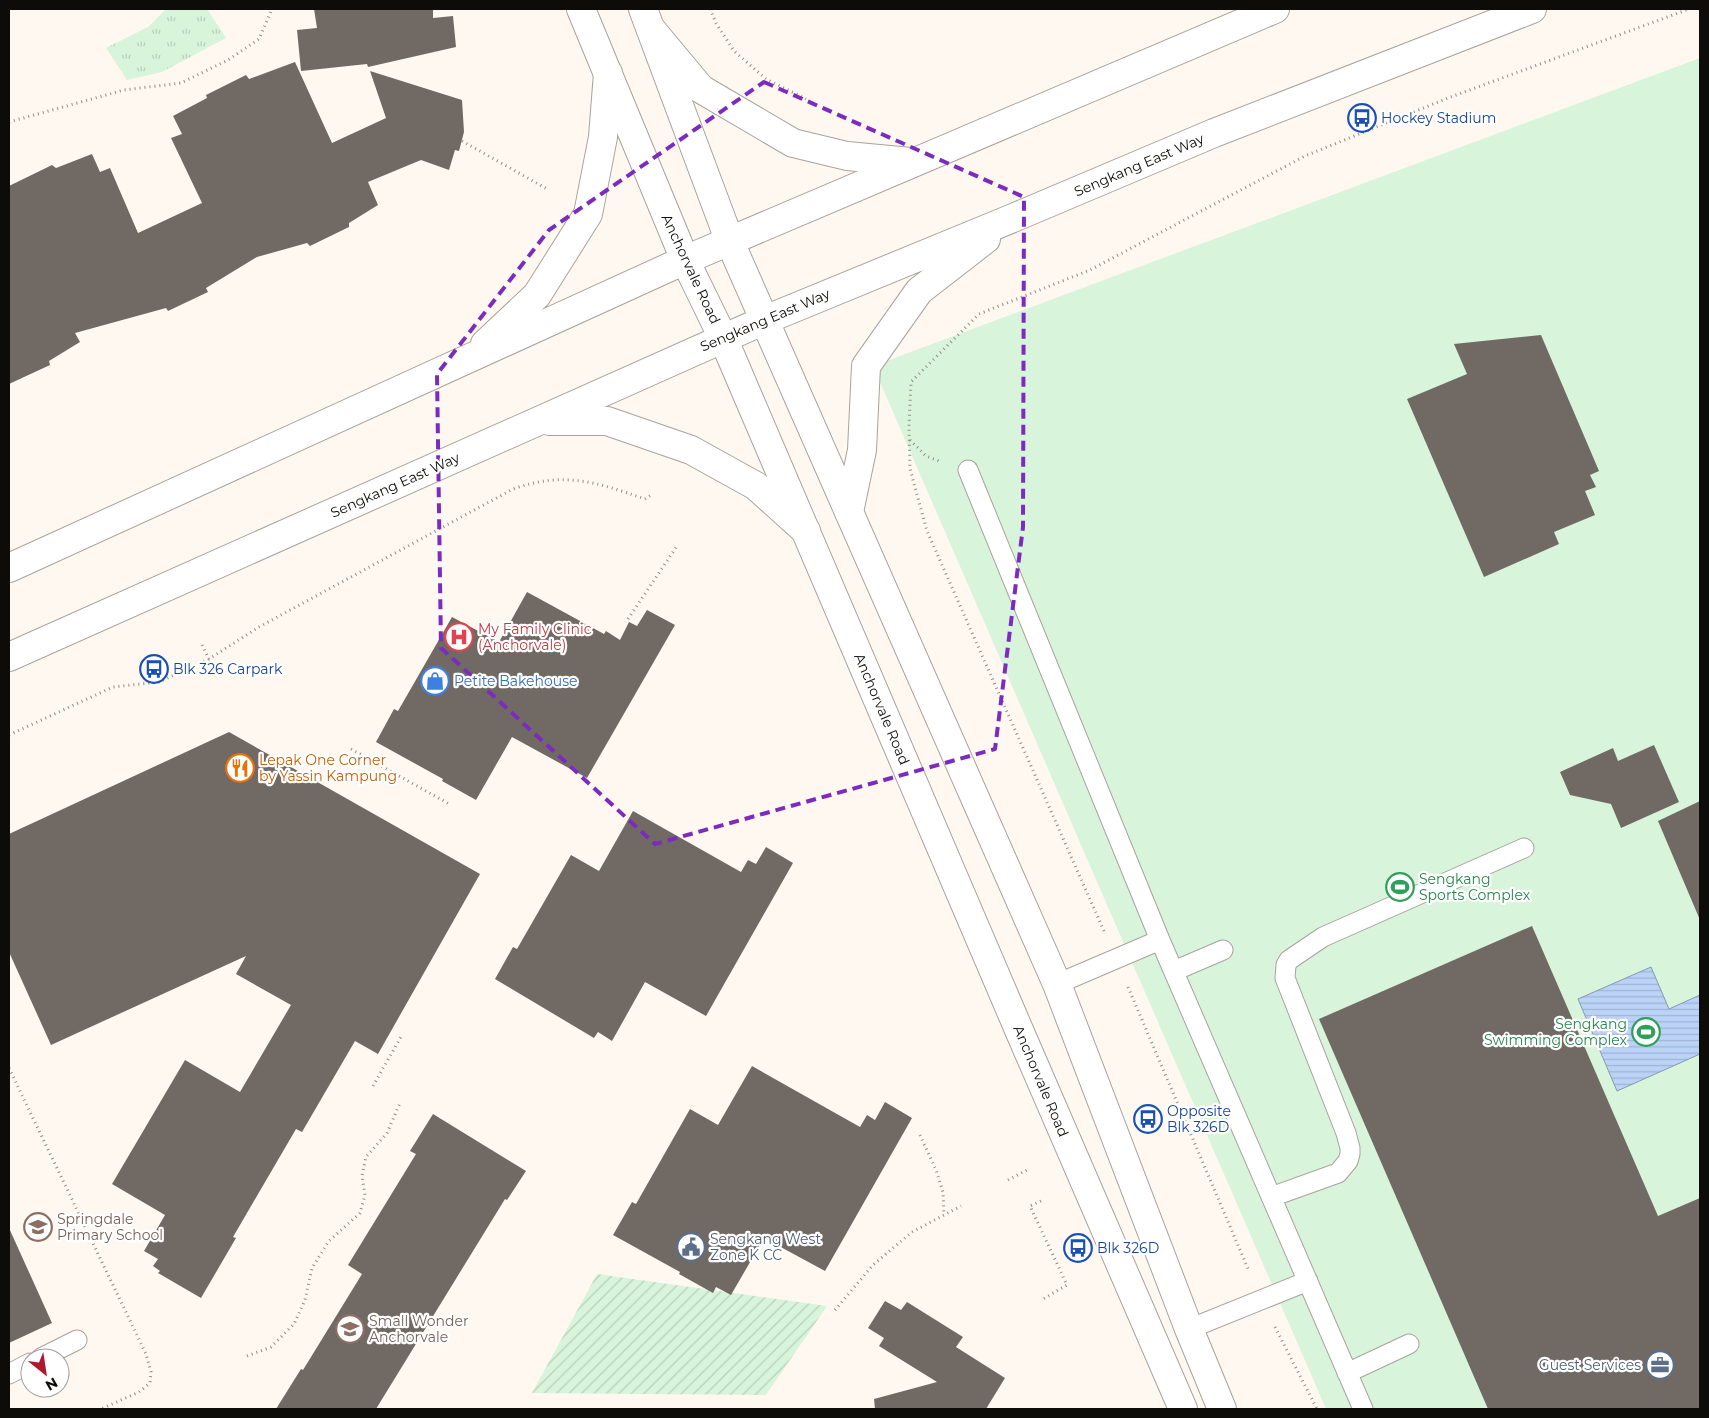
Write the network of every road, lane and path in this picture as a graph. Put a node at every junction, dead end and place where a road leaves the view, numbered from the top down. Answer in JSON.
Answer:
{"nodes":[{"id":1,"x":272,"y":9,"type":"edge"},
{"id":2,"x":581,"y":9,"type":"edge"},
{"id":3,"x":710,"y":9,"type":"edge"},
{"id":4,"x":1275,"y":9,"type":"edge"},
{"id":5,"x":1532,"y":9,"type":"edge"},
{"id":6,"x":1689,"y":9,"type":"edge"},
{"id":7,"x":647,"y":19,"type":"edge"},
{"id":8,"x":608,"y":73,"type":"junction"},
{"id":9,"x":806,"y":99,"type":"dead end"},
{"id":10,"x":9,"y":122,"type":"edge"},
{"id":11,"x":462,"y":141,"type":"dead end"},
{"id":12,"x":915,"y":162,"type":"junction"},
{"id":13,"x":548,"y":190,"type":"dead end"},
{"id":14,"x":1013,"y":218,"type":"junction"},
{"id":15,"x":730,"y":242,"type":"junction"},
{"id":16,"x":685,"y":260,"type":"junction"},
{"id":17,"x":765,"y":320,"type":"junction"},
{"id":18,"x":723,"y":338,"type":"junction"},
{"id":19,"x":469,"y":359,"type":"junction"},
{"id":20,"x":541,"y":420,"type":"junction"},
{"id":21,"x":909,"y":440,"type":"junction"},
{"id":22,"x":968,"y":470,"type":"joint"},
{"id":23,"x":651,"y":495,"type":"dead end"},
{"id":24,"x":850,"y":512,"type":"junction"},
{"id":25,"x":806,"y":532,"type":"junction"},
{"id":26,"x":678,"y":546,"type":"dead end"},
{"id":27,"x":9,"y":568,"type":"edge"},
{"id":28,"x":628,"y":619,"type":"dead end"},
{"id":29,"x":202,"y":645,"type":"dead end"},
{"id":30,"x":9,"y":657,"type":"edge"},
{"id":31,"x":210,"y":659,"type":"junction"},
{"id":32,"x":9,"y":735,"type":"edge"},
{"id":33,"x":351,"y":749,"type":"dead end"},
{"id":34,"x":451,"y":805,"type":"dead end"},
{"id":35,"x":1524,"y":848,"type":"dead end"},
{"id":36,"x":1160,"y":940,"type":"junction"},
{"id":37,"x":1223,"y":950,"type":"dead end"},
{"id":38,"x":1116,"y":959,"type":"junction"},
{"id":39,"x":1174,"y":971,"type":"junction"},
{"id":40,"x":1057,"y":984,"type":"junction"},
{"id":41,"x":402,"y":1035,"type":"dead end"},
{"id":42,"x":9,"y":1068,"type":"edge"},
{"id":43,"x":373,"y":1086,"type":"dead end"},
{"id":44,"x":400,"y":1103,"type":"dead end"},
{"id":45,"x":920,"y":1135,"type":"dead end"},
{"id":46,"x":1027,"y":1170,"type":"dead end"},
{"id":47,"x":1008,"y":1180,"type":"dead end"},
{"id":48,"x":1271,"y":1197,"type":"junction"},
{"id":49,"x":1041,"y":1201,"type":"dead end"},
{"id":50,"x":961,"y":1206,"type":"dead end"},
{"id":51,"x":944,"y":1215,"type":"junction"},
{"id":52,"x":1308,"y":1281,"type":"junction"},
{"id":53,"x":1043,"y":1299,"type":"dead end"},
{"id":54,"x":1262,"y":1300,"type":"junction"},
{"id":55,"x":834,"y":1310,"type":"dead end"},
{"id":56,"x":1189,"y":1329,"type":"junction"},
{"id":57,"x":77,"y":1340,"type":"dead end"},
{"id":58,"x":1409,"y":1344,"type":"dead end"},
{"id":59,"x":61,"y":1348,"type":"edge"},
{"id":60,"x":247,"y":1356,"type":"dead end"},
{"id":61,"x":1347,"y":1373,"type":"junction"},
{"id":62,"x":101,"y":1409,"type":"edge"},
{"id":63,"x":1183,"y":1409,"type":"edge"},
{"id":64,"x":1222,"y":1409,"type":"edge"},
{"id":65,"x":1316,"y":1409,"type":"edge"},
{"id":66,"x":1363,"y":1409,"type":"edge"}],
"edges":[{"from":1,"to":10,"type":"path"},
{"from":2,"to":8,"type":"main road","name":"Anchorvale Road"},
{"from":3,"to":9,"type":"path"},
{"from":4,"to":12,"type":"main road"},
{"from":5,"to":14,"type":"main road","name":"Sengkang East Way"},
{"from":6,"to":21,"type":"path"},
{"from":7,"to":12,"type":"main road"},
{"from":7,"to":15,"type":"main road"},
{"from":8,"to":16,"type":"main road","name":"Anchorvale Road"},
{"from":8,"to":19,"type":"main road"},
{"from":11,"to":13,"type":"path"},
{"from":12,"to":15,"type":"main road"},
{"from":14,"to":17,"type":"main road","name":"Sengkang East Way"},
{"from":14,"to":24,"type":"main road"},
{"from":15,"to":16,"type":"main road"},
{"from":15,"to":17,"type":"main road"},
{"from":16,"to":18,"type":"main road","name":"Anchorvale Road"},
{"from":16,"to":19,"type":"main road"},
{"from":17,"to":18,"type":"main road","name":"Sengkang East Way"},
{"from":17,"to":24,"type":"main road"},
{"from":18,"to":20,"type":"main road","name":"Sengkang East Way"},
{"from":18,"to":25,"type":"main road","name":"Anchorvale Road"},
{"from":19,"to":27,"type":"main road"},
{"from":20,"to":25,"type":"main road"},
{"from":20,"to":30,"type":"main road","name":"Sengkang East Way"},
{"from":21,"to":22,"type":"path"},
{"from":21,"to":38,"type":"path"},
{"from":22,"to":36,"type":"lane"},
{"from":23,"to":31,"type":"path"},
{"from":24,"to":40,"type":"main road"},
{"from":25,"to":63,"type":"main road","name":"Anchorvale Road"},
{"from":26,"to":28,"type":"path"},
{"from":29,"to":31,"type":"path"},
{"from":31,"to":32,"type":"path"},
{"from":33,"to":34,"type":"path"},
{"from":35,"to":48,"type":"lane"},
{"from":36,"to":38,"type":"lane"},
{"from":36,"to":39,"type":"lane"},
{"from":37,"to":39,"type":"lane"},
{"from":38,"to":40,"type":"lane"},
{"from":38,"to":54,"type":"path"},
{"from":39,"to":48,"type":"lane"},
{"from":40,"to":56,"type":"main road"},
{"from":41,"to":43,"type":"path"},
{"from":42,"to":62,"type":"path"},
{"from":44,"to":60,"type":"path"},
{"from":45,"to":51,"type":"path"},
{"from":46,"to":47,"type":"path"},
{"from":48,"to":52,"type":"lane"},
{"from":49,"to":53,"type":"path"},
{"from":50,"to":51,"type":"path"},
{"from":51,"to":55,"type":"path"},
{"from":52,"to":54,"type":"lane"},
{"from":52,"to":61,"type":"lane"},
{"from":54,"to":56,"type":"lane"},
{"from":54,"to":65,"type":"path"},
{"from":56,"to":64,"type":"main road"},
{"from":57,"to":59,"type":"lane"},
{"from":58,"to":61,"type":"lane"},
{"from":61,"to":66,"type":"lane"}]}
